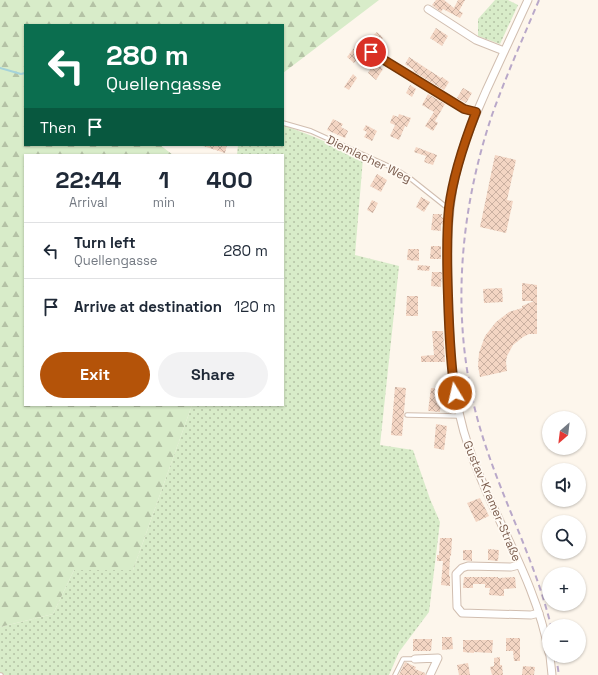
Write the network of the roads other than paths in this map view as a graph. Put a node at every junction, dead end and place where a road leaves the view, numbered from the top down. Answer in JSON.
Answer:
{"nodes":[{"id":1,"x":528,"y":0,"type":"edge"},
{"id":2,"x":428,"y":9,"type":"dead end"},
{"id":3,"x":504,"y":51,"type":"junction"},
{"id":4,"x":371,"y":52,"type":"dead end"},
{"id":5,"x":476,"y":112,"type":"junction"},
{"id":6,"x":284,"y":123,"type":"edge"},
{"id":7,"x":449,"y":207,"type":"junction"},
{"id":8,"x":407,"y":415,"type":"dead end"},
{"id":9,"x":460,"y":416,"type":"junction"},
{"id":10,"x":519,"y":565,"type":"junction"},
{"id":11,"x":539,"y":613,"type":"junction"},
{"id":12,"x":542,"y":626,"type":"edge"},
{"id":13,"x":415,"y":658,"type":"joint"},
{"id":14,"x":550,"y":663,"type":"edge"},
{"id":15,"x":395,"y":675,"type":"edge"},
{"id":16,"x":430,"y":675,"type":"edge"},
{"id":17,"x":552,"y":675,"type":"edge"}],
"edges":[{"from":1,"to":3,"type":"street","name":"Gustav-Kramer-Straße"},
{"from":2,"to":3,"type":"street"},
{"from":3,"to":5,"type":"street","name":"Gustav-Kramer-Straße"},
{"from":4,"to":5,"type":"street"},
{"from":5,"to":7,"type":"street","name":"Gustav-Kramer-Straße"},
{"from":6,"to":7,"type":"lane","name":"Diemlacher Weg"},
{"from":7,"to":9,"type":"street","name":"Gustav-Kramer-Straße"},
{"from":8,"to":9,"type":"lane"},
{"from":9,"to":10,"type":"street","name":"Gustav-Kramer-Straße"},
{"from":10,"to":11,"type":"street","name":"Gustav-Kramer-Straße"},
{"from":10,"to":11,"type":"street"},
{"from":11,"to":12,"type":"street","name":"Gustav-Kramer-Straße"},
{"from":13,"to":15,"type":"lane"},
{"from":13,"to":16,"type":"street"},
{"from":14,"to":17,"type":"street","name":"Gustav-Kramer-Straße"}]}
